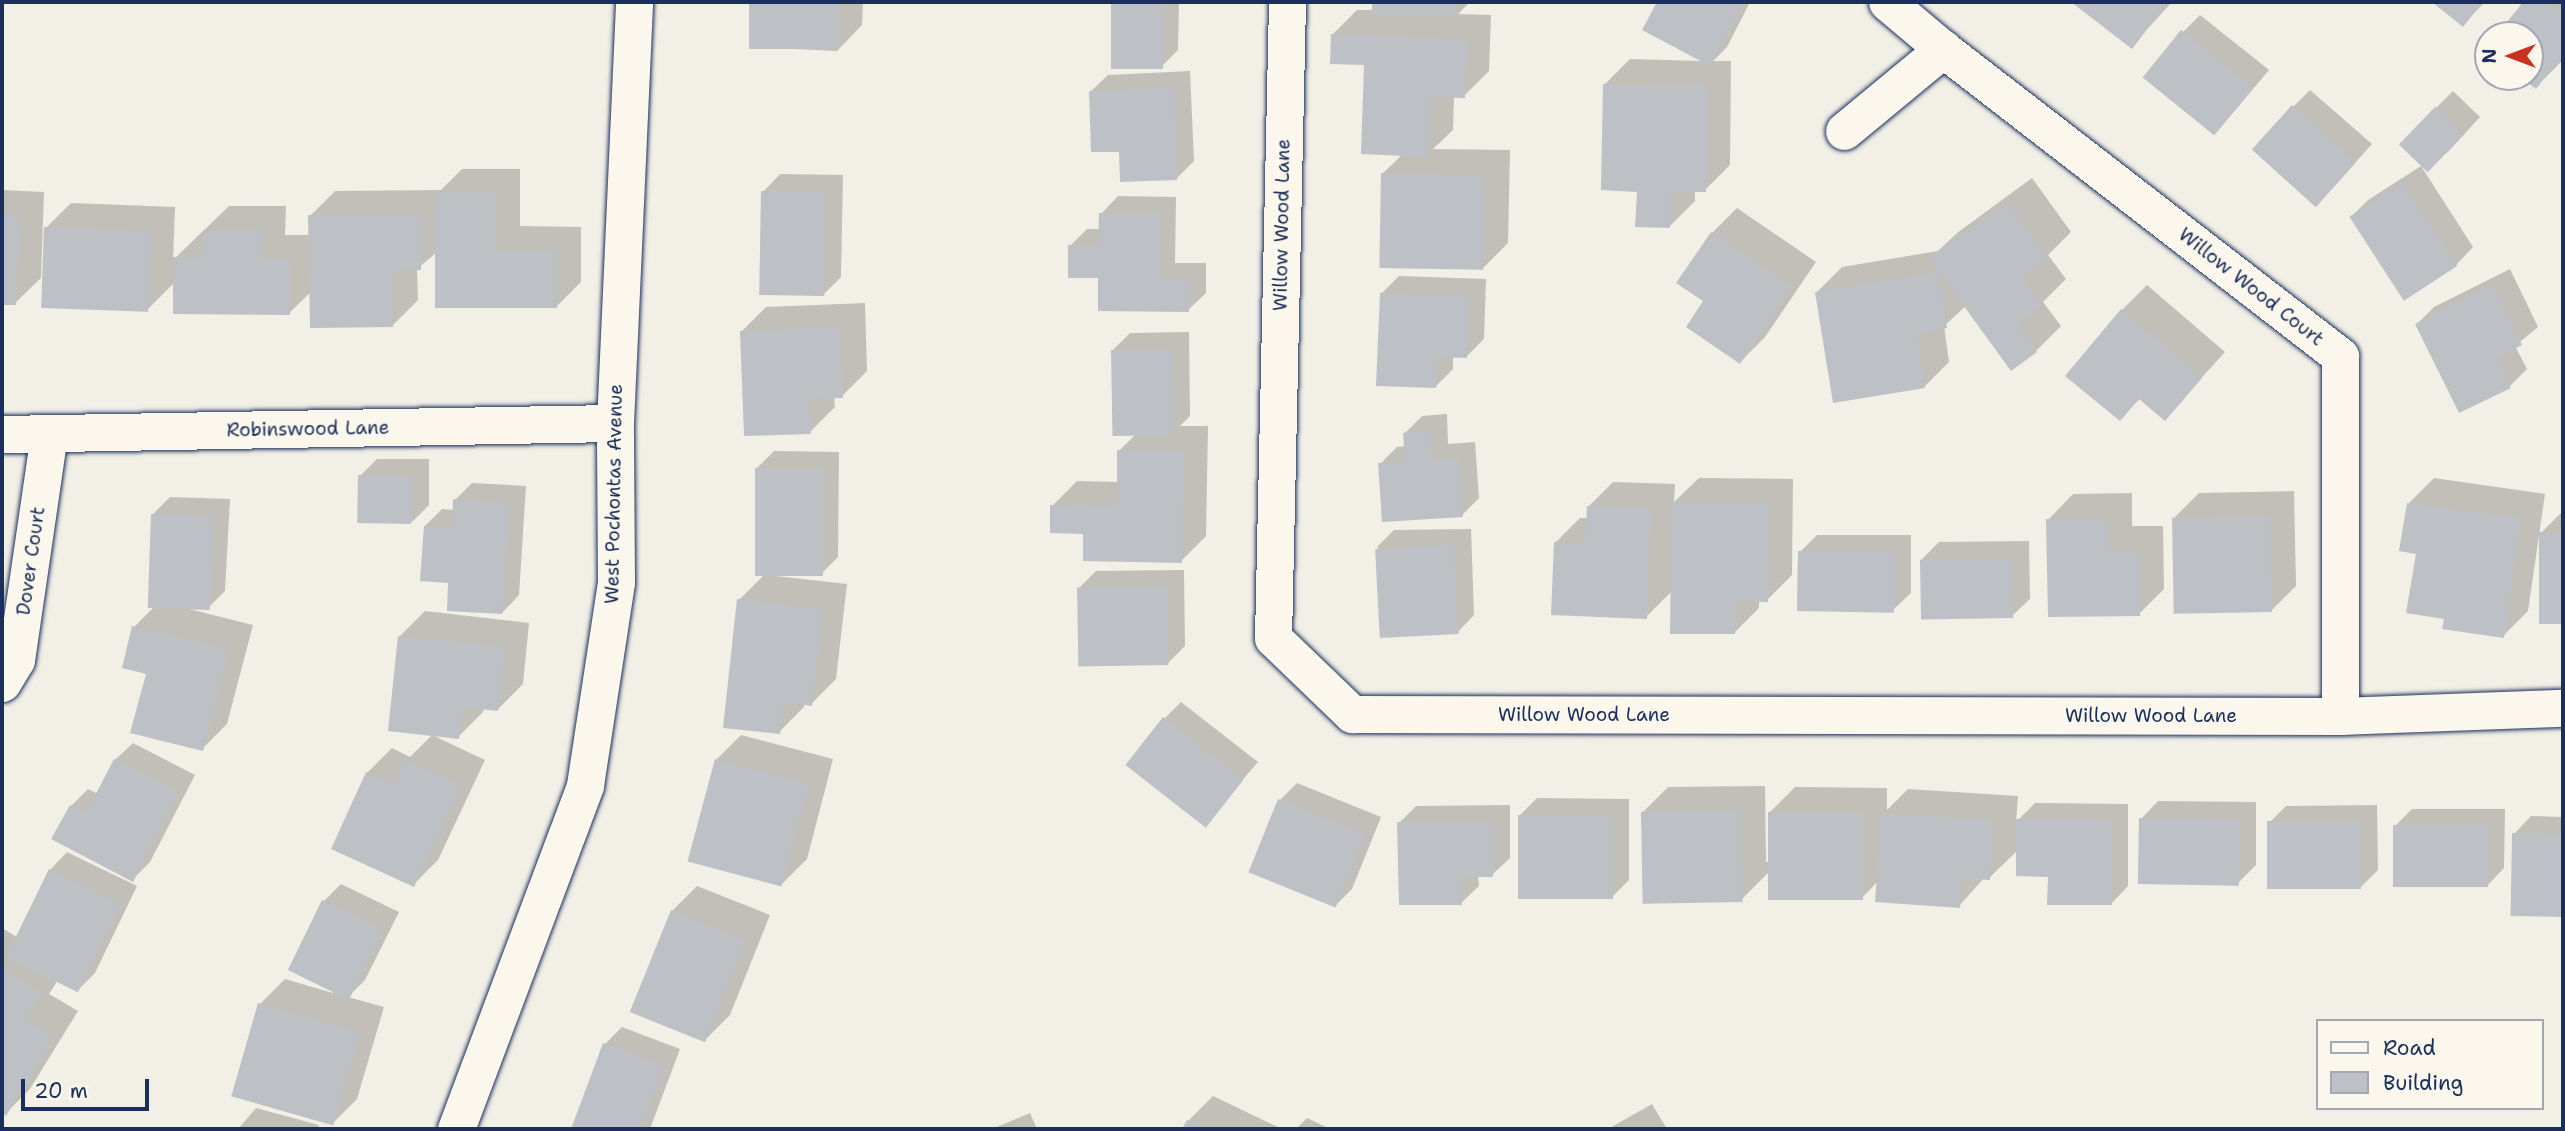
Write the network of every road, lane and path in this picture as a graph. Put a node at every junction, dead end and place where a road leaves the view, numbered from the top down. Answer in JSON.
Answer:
{"nodes":[{"id":1,"x":634,"y":2,"type":"edge"},
{"id":2,"x":1287,"y":2,"type":"edge"},
{"id":3,"x":1887,"y":2,"type":"edge"},
{"id":4,"x":1943,"y":49,"type":"junction"},
{"id":5,"x":1844,"y":131,"type":"dead end"},
{"id":6,"x":615,"y":423,"type":"junction"},
{"id":7,"x":2,"y":434,"type":"edge"},
{"id":8,"x":49,"y":435,"type":"junction"},
{"id":9,"x":2,"y":683,"type":"edge"},
{"id":10,"x":2563,"y":708,"type":"edge"},
{"id":11,"x":2340,"y":716,"type":"junction"},
{"id":12,"x":456,"y":1129,"type":"edge"}],
"edges":[{"from":1,"to":6,"type":"street","name":"West Pochontas Avenue"},
{"from":2,"to":11,"type":"street","name":"Willow Wood Lane"},
{"from":3,"to":4,"type":"street","name":"Willow Wood Court"},
{"from":4,"to":5,"type":"street"},
{"from":4,"to":11,"type":"street","name":"Willow Wood Court"},
{"from":6,"to":8,"type":"street","name":"Robinswood Lane"},
{"from":6,"to":12,"type":"street","name":"West Pochontas Avenue"},
{"from":7,"to":8,"type":"street","name":"Robinswood Lane"},
{"from":8,"to":9,"type":"street","name":"Dover Court"},
{"from":10,"to":11,"type":"street","name":"Willow Wood Lane"}]}
